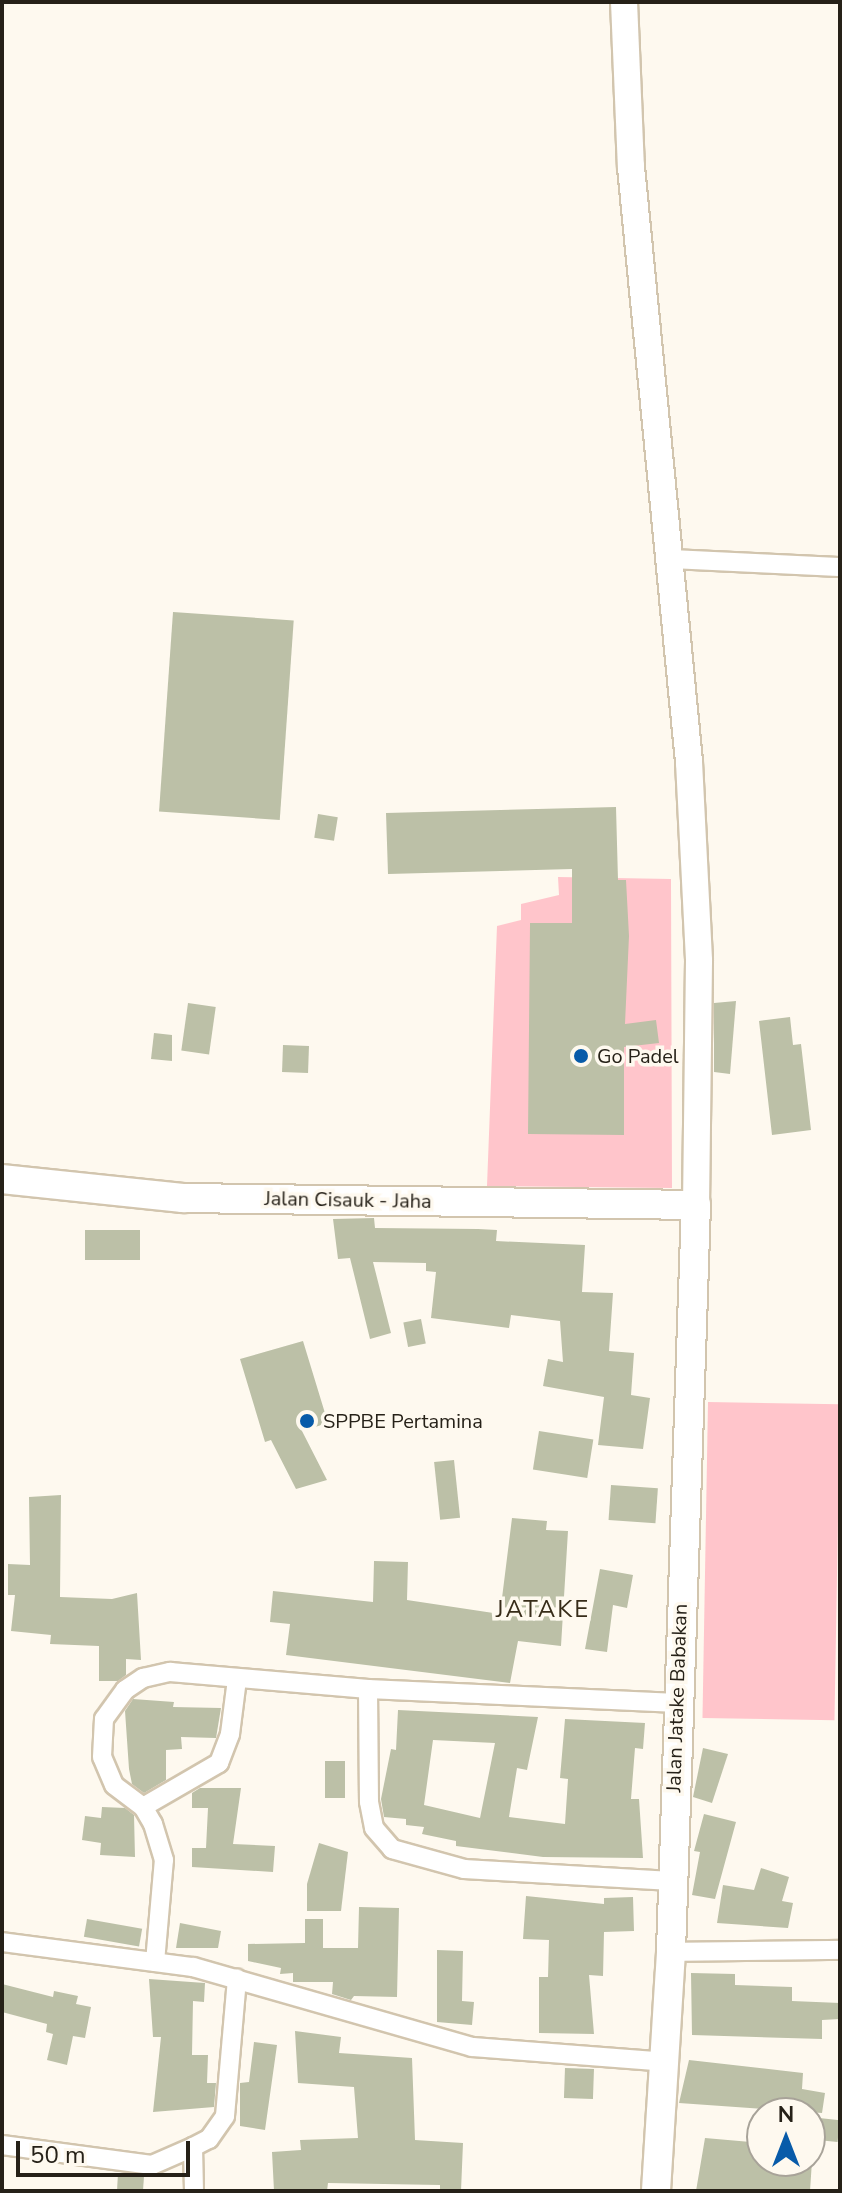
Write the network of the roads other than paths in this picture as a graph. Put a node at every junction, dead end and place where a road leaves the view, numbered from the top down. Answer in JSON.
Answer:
{"nodes":[{"id":1,"x":624,"y":2,"type":"edge"},
{"id":2,"x":670,"y":559,"type":"junction"},
{"id":3,"x":840,"y":567,"type":"edge"},
{"id":4,"x":2,"y":1179,"type":"edge"},
{"id":5,"x":696,"y":1205,"type":"junction"},
{"id":6,"x":237,"y":1679,"type":"junction"},
{"id":7,"x":368,"y":1689,"type":"junction"},
{"id":8,"x":677,"y":1703,"type":"junction"},
{"id":9,"x":143,"y":1807,"type":"junction"},
{"id":10,"x":672,"y":1881,"type":"junction"},
{"id":11,"x":2,"y":1942,"type":"edge"},
{"id":12,"x":840,"y":1950,"type":"edge"},
{"id":13,"x":671,"y":1952,"type":"junction"},
{"id":14,"x":155,"y":1962,"type":"junction"},
{"id":15,"x":237,"y":1979,"type":"junction"},
{"id":16,"x":665,"y":2062,"type":"junction"},
{"id":17,"x":2,"y":2145,"type":"edge"},
{"id":18,"x":193,"y":2147,"type":"junction"},
{"id":19,"x":194,"y":2191,"type":"edge"},
{"id":20,"x":656,"y":2191,"type":"edge"}],
"edges":[{"from":1,"to":2,"type":"main road"},
{"from":2,"to":3,"type":"street"},
{"from":2,"to":5,"type":"main road"},
{"from":4,"to":5,"type":"main road","name":"Jalan Cisauk - Jaha"},
{"from":5,"to":8,"type":"main road","name":"Jalan Jatake Babakan"},
{"from":6,"to":7,"type":"street"},
{"from":6,"to":9,"type":"street"},
{"from":6,"to":9,"type":"street"},
{"from":7,"to":8,"type":"street"},
{"from":7,"to":10,"type":"street"},
{"from":8,"to":10,"type":"main road","name":"Jalan Jatake Babakan"},
{"from":9,"to":14,"type":"street"},
{"from":10,"to":13,"type":"main road","name":"Jalan Jatake Babakan"},
{"from":11,"to":14,"type":"street"},
{"from":12,"to":13,"type":"street"},
{"from":13,"to":16,"type":"main road","name":"Jalan Jatake Babakan"},
{"from":14,"to":15,"type":"street"},
{"from":15,"to":16,"type":"street"},
{"from":15,"to":18,"type":"street"},
{"from":16,"to":20,"type":"main road","name":"Jalan Jatake Babakan"},
{"from":17,"to":18,"type":"street"},
{"from":18,"to":19,"type":"street"}]}
